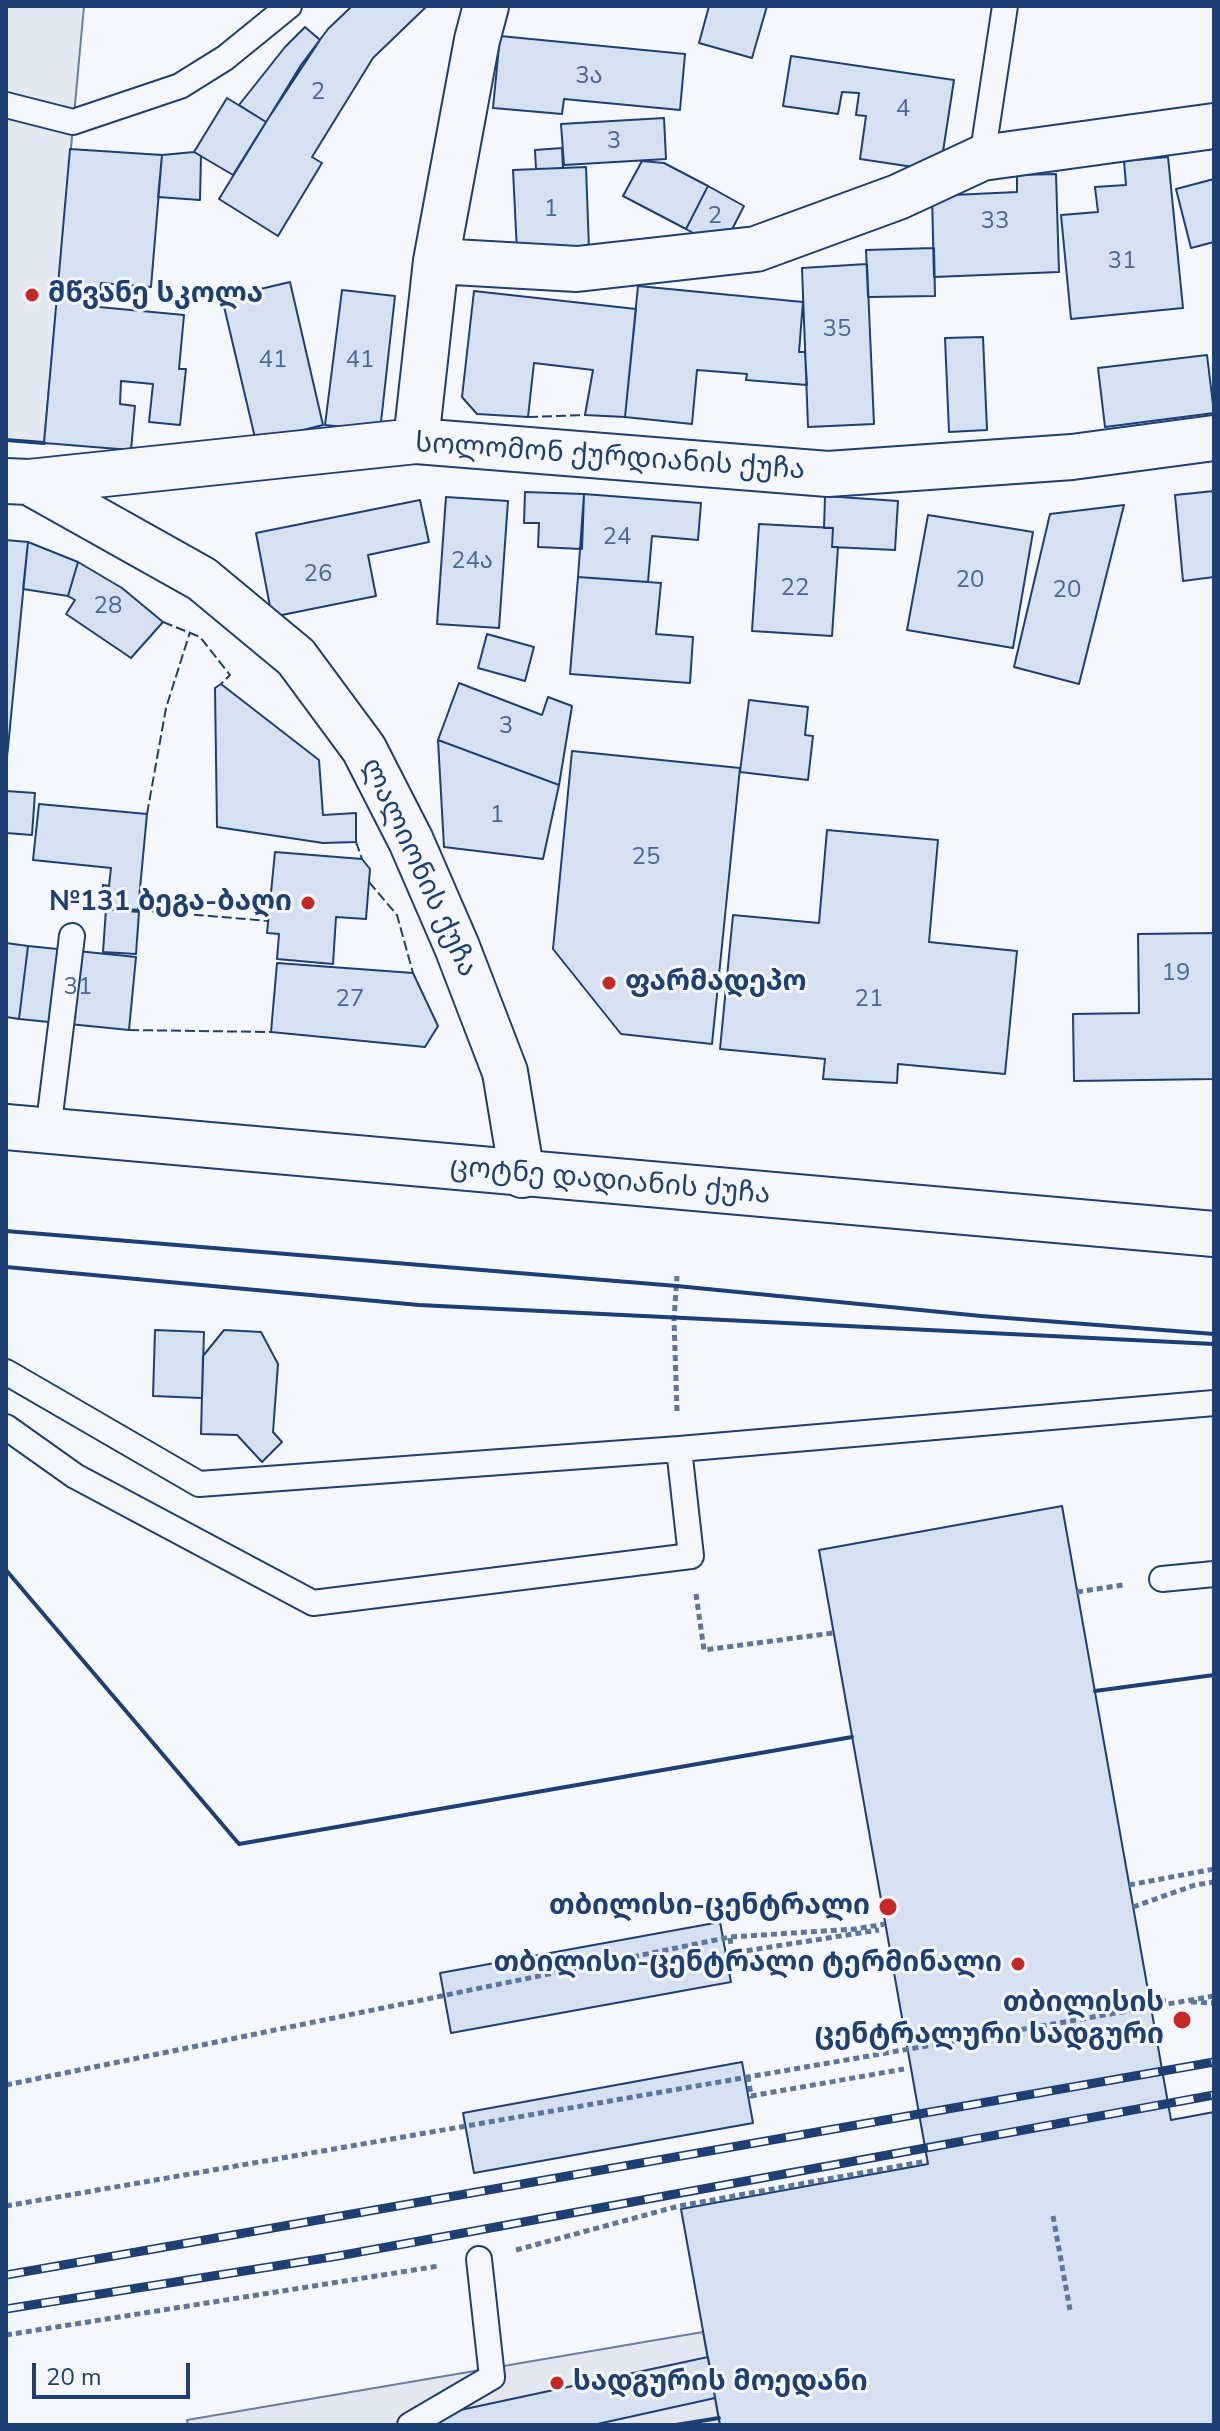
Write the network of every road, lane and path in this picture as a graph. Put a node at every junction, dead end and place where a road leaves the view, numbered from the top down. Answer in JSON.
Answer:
{"nodes":[{"id":1,"x":289,"y":6,"type":"edge"},
{"id":2,"x":486,"y":6,"type":"edge"},
{"id":3,"x":1005,"y":6,"type":"edge"},
{"id":4,"x":6,"y":105,"type":"edge"},
{"id":5,"x":1214,"y":126,"type":"edge"},
{"id":6,"x":982,"y":158,"type":"junction"},
{"id":7,"x":436,"y":261,"type":"junction"},
{"id":8,"x":1214,"y":438,"type":"edge"},
{"id":9,"x":416,"y":441,"type":"junction"},
{"id":10,"x":17,"y":482,"type":"edge"},
{"id":11,"x":72,"y":936,"type":"dead end"},
{"id":12,"x":27,"y":1129,"type":"edge"},
{"id":13,"x":522,"y":1175,"type":"junction"},
{"id":14,"x":1214,"y":1234,"type":"edge"},
{"id":15,"x":677,"y":1276,"type":"dead end"},
{"id":16,"x":6,"y":1372,"type":"edge"},
{"id":17,"x":1214,"y":1403,"type":"edge"},
{"id":18,"x":6,"y":1427,"type":"edge"},
{"id":19,"x":679,"y":1449,"type":"junction"},
{"id":20,"x":691,"y":1556,"type":"junction"},
{"id":21,"x":1214,"y":1574,"type":"edge"},
{"id":22,"x":1162,"y":1579,"type":"joint"},
{"id":23,"x":1077,"y":1592,"type":"dead end"},
{"id":24,"x":833,"y":1633,"type":"dead end"},
{"id":25,"x":1214,"y":1869,"type":"edge"},
{"id":26,"x":1214,"y":1882,"type":"edge"},
{"id":27,"x":1129,"y":1885,"type":"dead end"},
{"id":28,"x":1133,"y":1907,"type":"dead end"},
{"id":29,"x":885,"y":1924,"type":"dead end"},
{"id":30,"x":879,"y":1930,"type":"dead end"},
{"id":31,"x":730,"y":1937,"type":"junction"},
{"id":32,"x":1214,"y":1996,"type":"edge"},
{"id":33,"x":1150,"y":2000,"type":"dead end"},
{"id":34,"x":1214,"y":2003,"type":"edge"},
{"id":35,"x":904,"y":2069,"type":"dead end"},
{"id":36,"x":748,"y":2076,"type":"junction"},
{"id":37,"x":6,"y":2085,"type":"edge"},
{"id":38,"x":927,"y":2161,"type":"dead end"},
{"id":39,"x":6,"y":2206,"type":"edge"},
{"id":40,"x":1053,"y":2216,"type":"dead end"},
{"id":41,"x":479,"y":2259,"type":"junction"},
{"id":42,"x":1070,"y":2310,"type":"dead end"},
{"id":43,"x":6,"y":2335,"type":"edge"},
{"id":44,"x":410,"y":2425,"type":"edge"}],
"edges":[{"from":1,"to":4,"type":"lane"},
{"from":2,"to":7,"type":"street"},
{"from":3,"to":6,"type":"lane"},
{"from":5,"to":6,"type":"street"},
{"from":6,"to":7,"type":"street"},
{"from":7,"to":9,"type":"street"},
{"from":8,"to":9,"type":"street","name":"სოლომონ ქურდიანის ქუჩა"},
{"from":9,"to":10,"type":"street","name":"სოლომონ ქურდიანის ქუჩა"},
{"from":10,"to":13,"type":"street","name":"ლალიონის ქუჩა"},
{"from":11,"to":12,"type":"lane"},
{"from":12,"to":13,"type":"street","name":"ცოტნე დადიანის ქუჩა"},
{"from":13,"to":14,"type":"street","name":"ცოტნე დადიანის ქუჩა"},
{"from":15,"to":19,"type":"path"},
{"from":16,"to":19,"type":"lane"},
{"from":17,"to":19,"type":"lane"},
{"from":18,"to":20,"type":"lane"},
{"from":19,"to":20,"type":"lane"},
{"from":20,"to":24,"type":"path"},
{"from":21,"to":22,"type":"lane"},
{"from":22,"to":23,"type":"path"},
{"from":25,"to":27,"type":"path"},
{"from":26,"to":28,"type":"path"},
{"from":29,"to":31,"type":"path"},
{"from":30,"to":31,"type":"path"},
{"from":31,"to":37,"type":"path"},
{"from":32,"to":36,"type":"path"},
{"from":33,"to":34,"type":"path"},
{"from":35,"to":36,"type":"path"},
{"from":36,"to":39,"type":"path"},
{"from":38,"to":41,"type":"path"},
{"from":40,"to":42,"type":"path"},
{"from":41,"to":43,"type":"path"},
{"from":41,"to":44,"type":"lane"}]}
